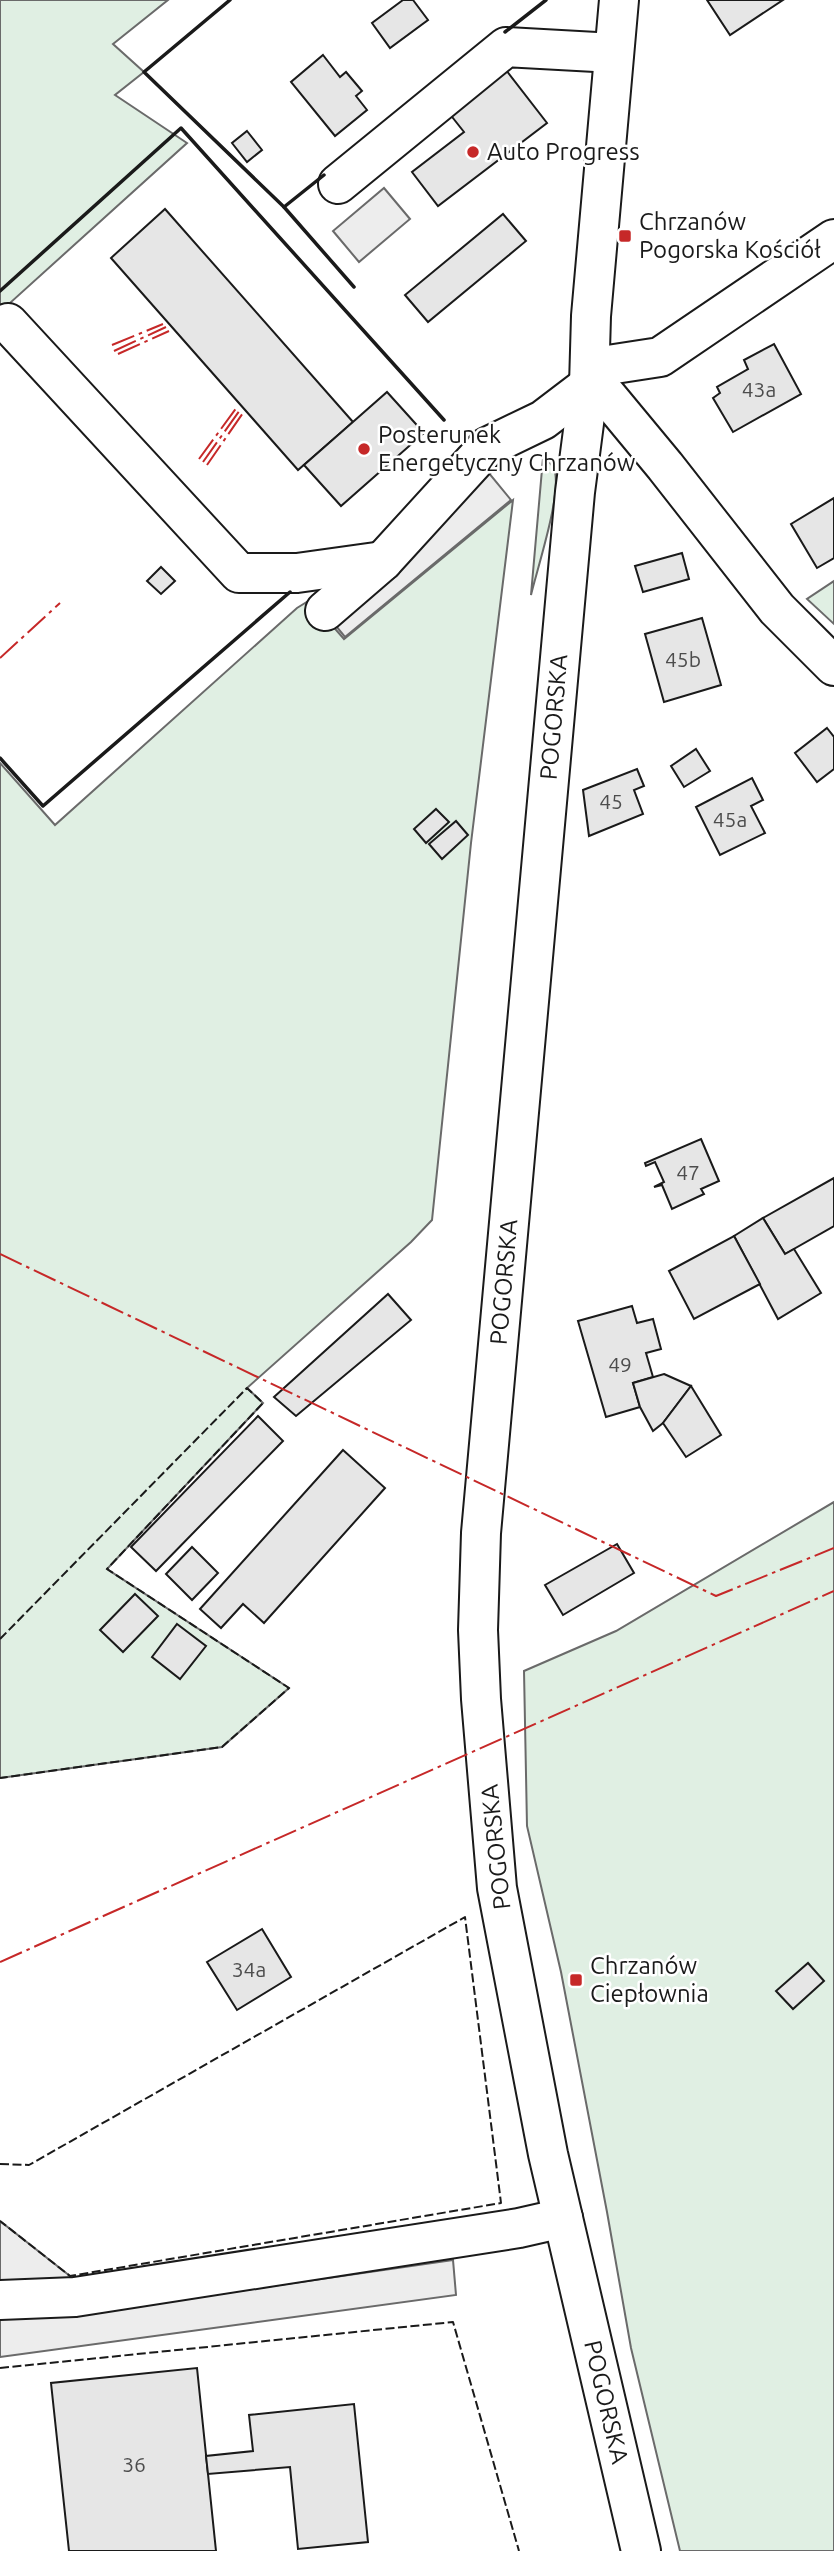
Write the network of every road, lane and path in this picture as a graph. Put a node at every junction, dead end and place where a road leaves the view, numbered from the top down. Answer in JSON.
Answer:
{"nodes":[{"id":1,"x":619,"y":0,"type":"edge"},
{"id":2,"x":614,"y":53,"type":"junction"},
{"id":3,"x":338,"y":184,"type":"dead end"},
{"id":4,"x":834,"y":239,"type":"edge"},
{"id":5,"x":8,"y":323,"type":"dead end"},
{"id":6,"x":589,"y":385,"type":"junction"},
{"id":7,"x":383,"y":561,"type":"junction"},
{"id":8,"x":325,"y":611,"type":"dead end"},
{"id":9,"x":834,"y":666,"type":"edge"},
{"id":10,"x":562,"y":2218,"type":"junction"},
{"id":11,"x":0,"y":2300,"type":"edge"},
{"id":12,"x":641,"y":2551,"type":"edge"}],
"edges":[{"from":1,"to":2,"type":"street","name":"POGORSKA"},
{"from":2,"to":3,"type":"street"},
{"from":2,"to":6,"type":"street","name":"POGORSKA"},
{"from":4,"to":6,"type":"street"},
{"from":5,"to":7,"type":"street"},
{"from":6,"to":7,"type":"street"},
{"from":6,"to":9,"type":"street"},
{"from":6,"to":10,"type":"street","name":"POGORSKA"},
{"from":7,"to":8,"type":"street"},
{"from":10,"to":11,"type":"street"},
{"from":10,"to":12,"type":"street","name":"POGORSKA"}]}
